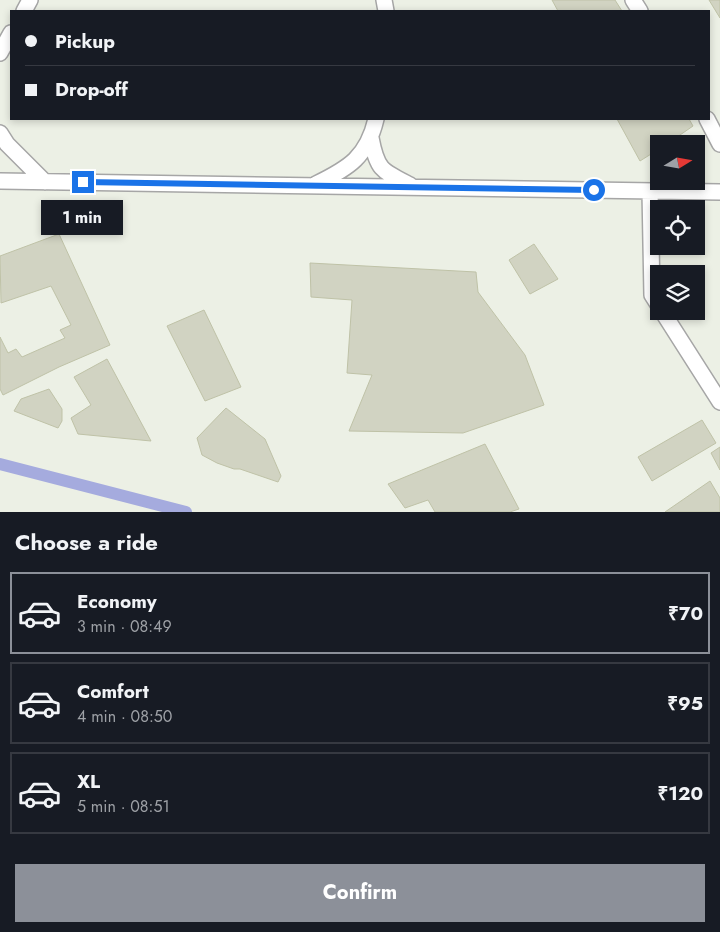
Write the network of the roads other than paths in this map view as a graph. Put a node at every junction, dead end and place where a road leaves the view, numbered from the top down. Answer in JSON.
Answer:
{"nodes":[{"id":1,"x":10,"y":35,"type":"edge"},
{"id":2,"x":0,"y":53,"type":"edge"},
{"id":3,"x":376,"y":120,"type":"edge"},
{"id":4,"x":708,"y":120,"type":"edge"},
{"id":5,"x":0,"y":133,"type":"edge"},
{"id":6,"x":371,"y":138,"type":"junction"},
{"id":7,"x":720,"y":140,"type":"edge"},
{"id":8,"x":0,"y":181,"type":"edge"},
{"id":9,"x":45,"y":182,"type":"junction"},
{"id":10,"x":312,"y":186,"type":"junction"},
{"id":11,"x":414,"y":187,"type":"junction"},
{"id":12,"x":650,"y":190,"type":"junction"},
{"id":13,"x":720,"y":192,"type":"edge"},
{"id":14,"x":651,"y":265,"type":"edge"},
{"id":15,"x":668,"y":320,"type":"edge"},
{"id":16,"x":720,"y":402,"type":"edge"}],
"edges":[{"from":1,"to":2,"type":"street"},
{"from":3,"to":6,"type":"street"},
{"from":4,"to":7,"type":"street"},
{"from":5,"to":9,"type":"street"},
{"from":6,"to":10,"type":"street"},
{"from":6,"to":11,"type":"street"},
{"from":8,"to":9,"type":"street"},
{"from":9,"to":10,"type":"street"},
{"from":10,"to":11,"type":"street"},
{"from":11,"to":12,"type":"street"},
{"from":12,"to":13,"type":"street"},
{"from":12,"to":14,"type":"street"},
{"from":15,"to":16,"type":"street"}]}
